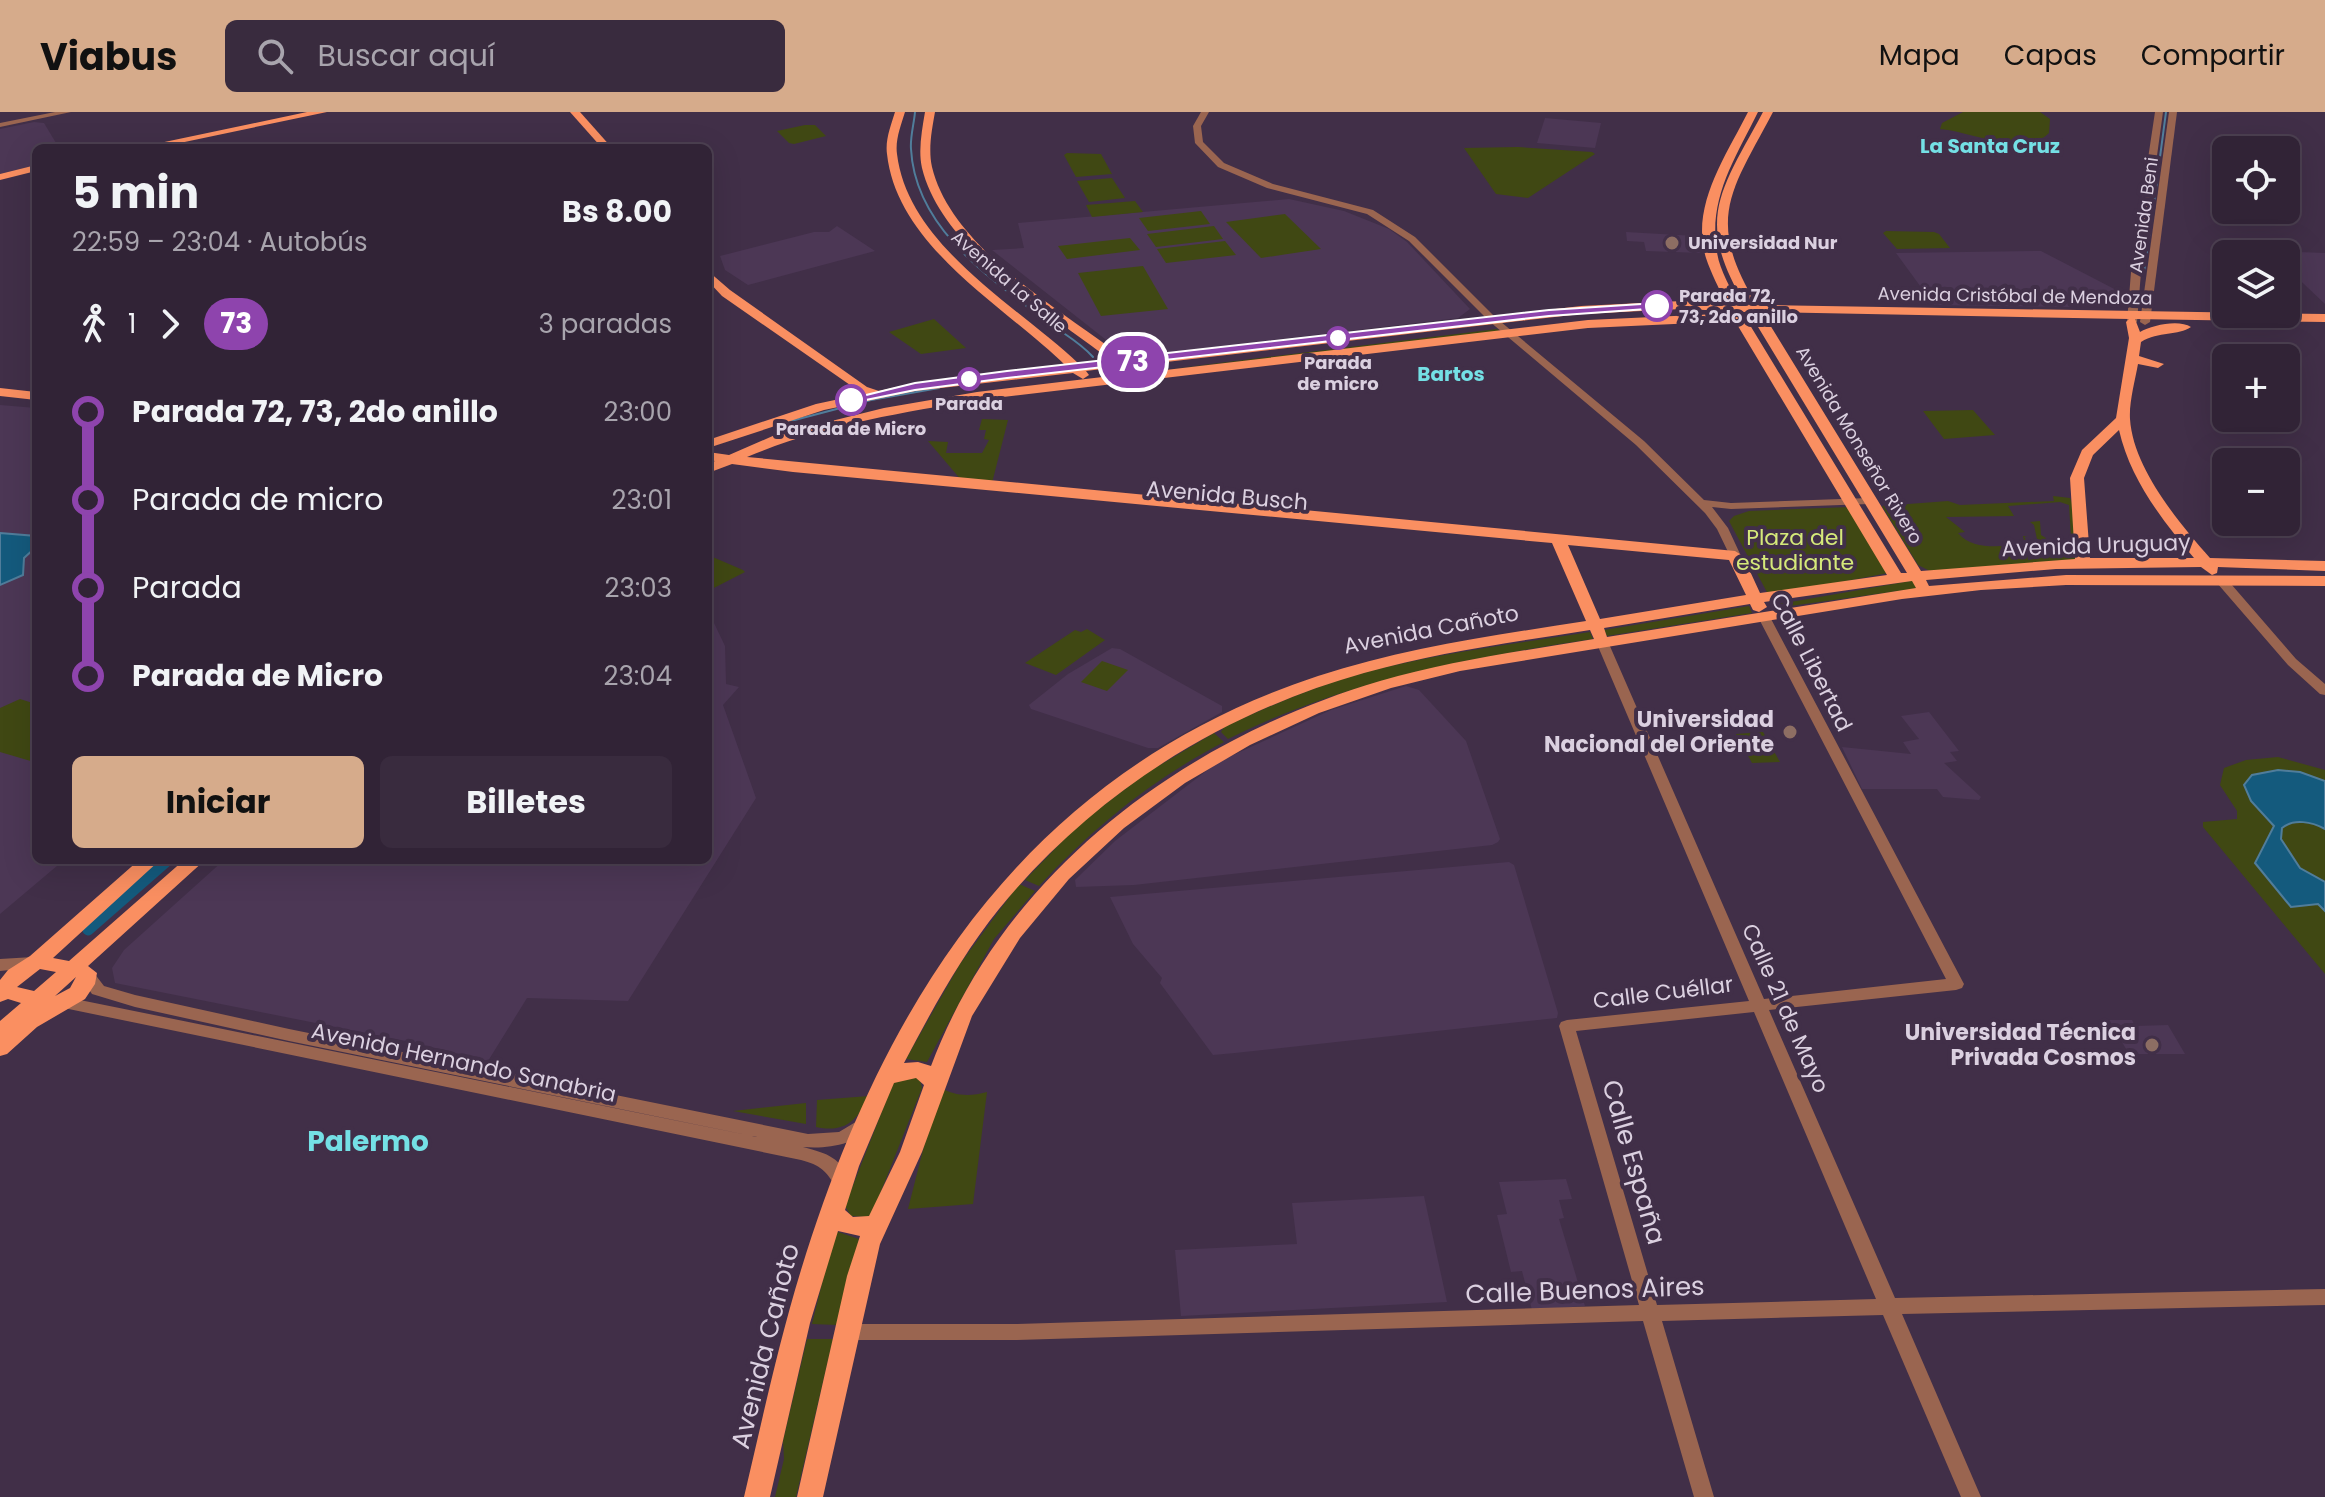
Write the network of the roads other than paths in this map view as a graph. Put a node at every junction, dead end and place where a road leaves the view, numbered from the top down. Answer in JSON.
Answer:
{"nodes":[{"id":1,"x":67,"y":112,"type":"edge"},
{"id":2,"x":309,"y":112,"type":"edge"},
{"id":3,"x":322,"y":112,"type":"edge"},
{"id":4,"x":566,"y":112,"type":"edge"},
{"id":5,"x":575,"y":112,"type":"edge"},
{"id":6,"x":900,"y":112,"type":"edge"},
{"id":7,"x":930,"y":112,"type":"edge"},
{"id":8,"x":1194,"y":112,"type":"edge"},
{"id":9,"x":1205,"y":112,"type":"edge"},
{"id":10,"x":1753,"y":112,"type":"edge"},
{"id":11,"x":1768,"y":112,"type":"edge"},
{"id":12,"x":2159,"y":112,"type":"edge"},
{"id":13,"x":2173,"y":112,"type":"edge"},
{"id":14,"x":289,"y":117,"type":"junction"},
{"id":15,"x":254,"y":123,"type":"junction"},
{"id":16,"x":0,"y":125,"type":"edge"},
{"id":17,"x":221,"y":132,"type":"junction"},
{"id":18,"x":178,"y":138,"type":"junction"},
{"id":19,"x":150,"y":144,"type":"edge"},
{"id":20,"x":161,"y":144,"type":"edge"},
{"id":21,"x":594,"y":144,"type":"edge"},
{"id":22,"x":603,"y":144,"type":"edge"},
{"id":23,"x":1742,"y":150,"type":"junction"},
{"id":24,"x":924,"y":168,"type":"junction"},
{"id":25,"x":898,"y":170,"type":"junction"},
{"id":26,"x":32,"y":171,"type":"edge"},
{"id":27,"x":2149,"y":172,"type":"junction"},
{"id":28,"x":2165,"y":174,"type":"junction"},
{"id":29,"x":0,"y":178,"type":"edge"},
{"id":30,"x":1373,"y":216,"type":"junction"},
{"id":31,"x":712,"y":267,"type":"edge"},
{"id":32,"x":712,"y":278,"type":"edge"},
{"id":33,"x":1725,"y":291,"type":"junction"},
{"id":34,"x":732,"y":294,"type":"junction"},
{"id":35,"x":2133,"y":300,"type":"junction"},
{"id":36,"x":1704,"y":306,"type":"junction"},
{"id":37,"x":1737,"y":312,"type":"junction"},
{"id":38,"x":1757,"y":313,"type":"junction"},
{"id":39,"x":1800,"y":316,"type":"junction"},
{"id":40,"x":1863,"y":316,"type":"junction"},
{"id":41,"x":2138,"y":318,"type":"junction"},
{"id":42,"x":2054,"y":319,"type":"junction"},
{"id":43,"x":1498,"y":320,"type":"junction"},
{"id":44,"x":1910,"y":323,"type":"junction"},
{"id":45,"x":2325,"y":323,"type":"edge"},
{"id":46,"x":2192,"y":327,"type":"junction"},
{"id":47,"x":1533,"y":332,"type":"junction"},
{"id":48,"x":1487,"y":336,"type":"junction"},
{"id":49,"x":2135,"y":339,"type":"junction"},
{"id":50,"x":2133,"y":360,"type":"junction"},
{"id":51,"x":2158,"y":364,"type":"dead end"},
{"id":52,"x":1114,"y":369,"type":"junction"},
{"id":53,"x":1078,"y":370,"type":"junction"},
{"id":54,"x":1774,"y":372,"type":"junction"},
{"id":55,"x":1794,"y":374,"type":"junction"},
{"id":56,"x":0,"y":392,"type":"edge"},
{"id":57,"x":867,"y":393,"type":"junction"},
{"id":58,"x":32,"y":396,"type":"edge"},
{"id":59,"x":0,"y":401,"type":"edge"},
{"id":60,"x":919,"y":401,"type":"junction"},
{"id":61,"x":32,"y":404,"type":"edge"},
{"id":62,"x":904,"y":408,"type":"junction"},
{"id":63,"x":878,"y":409,"type":"junction"},
{"id":64,"x":2123,"y":419,"type":"junction"},
{"id":65,"x":2104,"y":436,"type":"junction"},
{"id":66,"x":2128,"y":440,"type":"junction"},
{"id":67,"x":771,"y":441,"type":"junction"},
{"id":68,"x":712,"y":443,"type":"edge"},
{"id":69,"x":712,"y":454,"type":"edge"},
{"id":70,"x":712,"y":456,"type":"edge"},
{"id":71,"x":736,"y":465,"type":"junction"},
{"id":72,"x":712,"y":470,"type":"edge"},
{"id":73,"x":1858,"y":496,"type":"junction"},
{"id":74,"x":1751,"y":506,"type":"junction"},
{"id":75,"x":1706,"y":507,"type":"junction"},
{"id":76,"x":1722,"y":528,"type":"junction"},
{"id":77,"x":1568,"y":545,"type":"junction"},
{"id":78,"x":2195,"y":550,"type":"junction"},
{"id":79,"x":1729,"y":560,"type":"junction"},
{"id":80,"x":2083,"y":563,"type":"junction"},
{"id":81,"x":2181,"y":564,"type":"junction"},
{"id":82,"x":2206,"y":564,"type":"junction"},
{"id":83,"x":2325,"y":566,"type":"edge"},
{"id":84,"x":1916,"y":576,"type":"junction"},
{"id":85,"x":1897,"y":579,"type":"junction"},
{"id":86,"x":2325,"y":581,"type":"edge"},
{"id":87,"x":2226,"y":586,"type":"junction"},
{"id":88,"x":1926,"y":591,"type":"junction"},
{"id":89,"x":1755,"y":599,"type":"junction"},
{"id":90,"x":1764,"y":617,"type":"junction"},
{"id":91,"x":1595,"y":625,"type":"junction"},
{"id":92,"x":1603,"y":644,"type":"junction"},
{"id":93,"x":2325,"y":691,"type":"edge"},
{"id":94,"x":1220,"y":722,"type":"junction"},
{"id":95,"x":1233,"y":745,"type":"junction"},
{"id":96,"x":146,"y":864,"type":"edge"},
{"id":97,"x":180,"y":864,"type":"edge"},
{"id":98,"x":192,"y":864,"type":"edge"},
{"id":99,"x":205,"y":864,"type":"edge"},
{"id":100,"x":1022,"y":867,"type":"junction"},
{"id":101,"x":1050,"y":889,"type":"junction"},
{"id":102,"x":35,"y":962,"type":"junction"},
{"id":103,"x":0,"y":965,"type":"edge"},
{"id":104,"x":78,"y":971,"type":"junction"},
{"id":105,"x":1956,"y":984,"type":"joint"},
{"id":106,"x":2,"y":991,"type":"edge"},
{"id":107,"x":46,"y":1001,"type":"junction"},
{"id":108,"x":135,"y":1001,"type":"junction"},
{"id":109,"x":1757,"y":1003,"type":"junction"},
{"id":110,"x":122,"y":1014,"type":"junction"},
{"id":111,"x":0,"y":1021,"type":"edge"},
{"id":112,"x":1567,"y":1026,"type":"joint"},
{"id":113,"x":0,"y":1033,"type":"edge"},
{"id":114,"x":0,"y":1048,"type":"edge"},
{"id":115,"x":886,"y":1078,"type":"junction"},
{"id":116,"x":934,"y":1081,"type":"junction"},
{"id":117,"x":546,"y":1094,"type":"junction"},
{"id":118,"x":622,"y":1110,"type":"junction"},
{"id":119,"x":864,"y":1124,"type":"junction"},
{"id":120,"x":842,"y":1183,"type":"junction"},
{"id":121,"x":832,"y":1210,"type":"junction"},
{"id":122,"x":879,"y":1223,"type":"junction"},
{"id":123,"x":2325,"y":1297,"type":"edge"},
{"id":124,"x":1889,"y":1307,"type":"junction"},
{"id":125,"x":1652,"y":1315,"type":"junction"},
{"id":126,"x":847,"y":1332,"type":"junction"},
{"id":127,"x":757,"y":1497,"type":"edge"},
{"id":128,"x":810,"y":1497,"type":"edge"},
{"id":129,"x":1704,"y":1497,"type":"edge"},
{"id":130,"x":1971,"y":1497,"type":"edge"}],
"edges":[{"from":1,"to":16,"type":"street"},
{"from":2,"to":14,"type":"main road"},
{"from":3,"to":14,"type":"main road"},
{"from":4,"to":21,"type":"main road"},
{"from":5,"to":22,"type":"main road"},
{"from":6,"to":25,"type":"main road","name":"Avenida La Salle"},
{"from":7,"to":24,"type":"main road","name":"Avenida La Salle"},
{"from":8,"to":30,"type":"street"},
{"from":9,"to":30,"type":"street"},
{"from":10,"to":23,"type":"main road"},
{"from":11,"to":23,"type":"main road"},
{"from":12,"to":27,"type":"street","name":"Avenida Beni"},
{"from":13,"to":28,"type":"street","name":"Avenida Beni"},
{"from":14,"to":15,"type":"main road"},
{"from":14,"to":17,"type":"main road"},
{"from":15,"to":17,"type":"main road"},
{"from":15,"to":18,"type":"main road"},
{"from":17,"to":18,"type":"main road"},
{"from":17,"to":20,"type":"main road"},
{"from":18,"to":19,"type":"main road"},
{"from":23,"to":33,"type":"main road","name":"Avenida Monseñor Rivero"},
{"from":23,"to":38,"type":"main road","name":"Avenida Monseñor Rivero"},
{"from":24,"to":25,"type":"main road"},
{"from":24,"to":52,"type":"main road","name":"Avenida La Salle"},
{"from":25,"to":53,"type":"main road","name":"Avenida La Salle"},
{"from":26,"to":29,"type":"main road"},
{"from":27,"to":28,"type":"street"},
{"from":27,"to":35,"type":"street","name":"Avenida Beni"},
{"from":28,"to":41,"type":"street","name":"Avenida Beni"},
{"from":30,"to":43,"type":"street"},
{"from":31,"to":34,"type":"main road"},
{"from":32,"to":34,"type":"main road"},
{"from":33,"to":36,"type":"main road"},
{"from":33,"to":37,"type":"main road","name":"Avenida Monseñor Rivero"},
{"from":34,"to":57,"type":"main road"},
{"from":35,"to":41,"type":"street","name":"Avenida Beni"},
{"from":35,"to":42,"type":"main road"},
{"from":36,"to":37,"type":"main road","name":"Avenida Cristóbal de Mendoza"},
{"from":36,"to":43,"type":"main road","name":"Avenida Cristóbal de Mendoza"},
{"from":37,"to":38,"type":"main road","name":"Avenida Cristóbal de Mendoza"},
{"from":37,"to":47,"type":"main road","name":"Avenida Cristóbal de Mendoza"},
{"from":37,"to":54,"type":"main road","name":"Avenida Monseñor Rivero"},
{"from":38,"to":39,"type":"main road","name":"Avenida Cristóbal de Mendoza"},
{"from":38,"to":39,"type":"main road"},
{"from":38,"to":55,"type":"main road","name":"Avenida Monseñor Rivero"},
{"from":39,"to":40,"type":"main road","name":"Avenida Cristóbal de Mendoza"},
{"from":39,"to":42,"type":"main road","name":"Avenida Cristóbal de Mendoza"},
{"from":39,"to":44,"type":"main road","name":"Avenida Cristóbal de Mendoza"},
{"from":40,"to":41,"type":"main road","name":"Avenida Cristóbal de Mendoza"},
{"from":40,"to":44,"type":"main road"},
{"from":41,"to":42,"type":"main road","name":"Avenida Cristóbal de Mendoza"},
{"from":41,"to":45,"type":"main road","name":"Avenida Cristóbal de Mendoza"},
{"from":41,"to":45,"type":"main road","name":"Avenida Cristóbal de Mendoza"},
{"from":41,"to":46,"type":"main road","name":"Avenida Cristóbal de Mendoza"},
{"from":41,"to":49,"type":"main road"},
{"from":42,"to":44,"type":"main road","name":"Avenida Cristóbal de Mendoza"},
{"from":42,"to":49,"type":"main road"},
{"from":43,"to":47,"type":"main road","name":"Avenida Cristóbal de Mendoza"},
{"from":43,"to":48,"type":"main road","name":"Avenida Cristóbal de Mendoza"},
{"from":43,"to":52,"type":"main road","name":"Avenida Cristóbal de Mendoza"},
{"from":43,"to":52,"type":"main road","name":"Avenida Cristóbal de Mendoza"},
{"from":45,"to":46,"type":"main road","name":"Avenida Cristóbal de Mendoza"},
{"from":46,"to":49,"type":"main road"},
{"from":47,"to":48,"type":"main road"},
{"from":47,"to":75,"type":"street","name":"Calle Libertad"},
{"from":48,"to":52,"type":"main road","name":"Avenida Cristóbal de Mendoza"},
{"from":49,"to":50,"type":"main road"},
{"from":50,"to":51,"type":"main road"},
{"from":50,"to":64,"type":"main road"},
{"from":52,"to":53,"type":"main road","name":"Avenida Cristóbal de Mendoza"},
{"from":52,"to":53,"type":"main road","name":"Avenida Cristóbal de Mendoza"},
{"from":53,"to":57,"type":"main road","name":"Avenida Cristóbal de Mendoza"},
{"from":53,"to":60,"type":"main road","name":"Avenida Cristóbal de Mendoza"},
{"from":53,"to":62,"type":"main road","name":"Avenida Cristóbal de Mendoza"},
{"from":53,"to":69,"type":"main road","name":"Avenida Cristóbal de Mendoza"},
{"from":54,"to":55,"type":"main road"},
{"from":54,"to":73,"type":"main road","name":"Avenida Monseñor Rivero"},
{"from":55,"to":73,"type":"main road","name":"Avenida Monseñor Rivero"},
{"from":56,"to":58,"type":"main road"},
{"from":57,"to":68,"type":"main road","name":"Avenida Cristóbal de Mendoza"},
{"from":59,"to":61,"type":"main road"},
{"from":60,"to":62,"type":"main road"},
{"from":60,"to":63,"type":"main road","name":"Avenida Cristóbal de Mendoza"},
{"from":62,"to":63,"type":"main road"},
{"from":62,"to":67,"type":"main road","name":"Avenida Cristóbal de Mendoza"},
{"from":63,"to":67,"type":"main road","name":"Avenida Cristóbal de Mendoza"},
{"from":64,"to":65,"type":"main road"},
{"from":64,"to":66,"type":"main road"},
{"from":65,"to":66,"type":"main road"},
{"from":65,"to":80,"type":"main road"},
{"from":66,"to":78,"type":"main road"},
{"from":67,"to":71,"type":"main road","name":"Avenida Cristóbal de Mendoza"},
{"from":70,"to":71,"type":"main road","name":"Avenida Busch"},
{"from":71,"to":72,"type":"main road"},
{"from":71,"to":77,"type":"main road","name":"Avenida Busch"},
{"from":73,"to":74,"type":"street"},
{"from":73,"to":84,"type":"main road","name":"Avenida Monseñor Rivero"},
{"from":73,"to":85,"type":"main road","name":"Avenida Monseñor Rivero"},
{"from":74,"to":75,"type":"street"},
{"from":74,"to":76,"type":"street"},
{"from":75,"to":76,"type":"street","name":"Calle Libertad"},
{"from":76,"to":79,"type":"street","name":"Calle Libertad"},
{"from":77,"to":79,"type":"main road","name":"Avenida Busch"},
{"from":77,"to":91,"type":"main road","name":"Calle 21 de Mayo"},
{"from":78,"to":81,"type":"main road"},
{"from":78,"to":82,"type":"main road"},
{"from":79,"to":89,"type":"main road","name":"Calle Libertad"},
{"from":80,"to":81,"type":"main road","name":"Avenida Uruguay"},
{"from":80,"to":84,"type":"main road","name":"Avenida Uruguay"},
{"from":81,"to":82,"type":"main road","name":"Avenida Uruguay"},
{"from":82,"to":83,"type":"main road","name":"Avenida Uruguay"},
{"from":82,"to":87,"type":"main road"},
{"from":84,"to":85,"type":"main road","name":"Avenida Cañoto"},
{"from":84,"to":88,"type":"main road","name":"Avenida Monseñor Rivero"},
{"from":85,"to":89,"type":"main road","name":"Avenida Cañoto"},
{"from":86,"to":87,"type":"main road"},
{"from":87,"to":88,"type":"main road","name":"Avenida Uruguay"},
{"from":87,"to":93,"type":"street"},
{"from":88,"to":90,"type":"main road","name":"Avenida Cañoto"},
{"from":89,"to":90,"type":"main road","name":"Calle Libertad"},
{"from":89,"to":91,"type":"main road","name":"Avenida Cañoto"},
{"from":90,"to":92,"type":"main road","name":"Avenida Cañoto"},
{"from":90,"to":105,"type":"street","name":"Calle Libertad"},
{"from":91,"to":92,"type":"main road","name":"Calle 21 de Mayo"},
{"from":91,"to":94,"type":"main road","name":"Avenida Cañoto"},
{"from":92,"to":95,"type":"main road","name":"Avenida Cañoto"},
{"from":92,"to":109,"type":"street","name":"Calle 21 de Mayo"},
{"from":94,"to":95,"type":"main road"},
{"from":94,"to":100,"type":"main road","name":"Avenida Cañoto"},
{"from":95,"to":101,"type":"main road","name":"Avenida Cañoto"},
{"from":96,"to":102,"type":"main road"},
{"from":97,"to":104,"type":"main road"},
{"from":98,"to":104,"type":"main road"},
{"from":99,"to":104,"type":"main road"},
{"from":100,"to":101,"type":"main road"},
{"from":100,"to":115,"type":"main road","name":"Avenida Cañoto"},
{"from":101,"to":116,"type":"main road","name":"Avenida Cañoto"},
{"from":102,"to":103,"type":"street"},
{"from":102,"to":104,"type":"main road"},
{"from":102,"to":106,"type":"main road"},
{"from":104,"to":107,"type":"main road"},
{"from":104,"to":107,"type":"main road"},
{"from":104,"to":108,"type":"street","name":"Avenida Hernando Sanabria"},
{"from":105,"to":109,"type":"street","name":"Calle Cuéllar"},
{"from":106,"to":107,"type":"main road"},
{"from":107,"to":110,"type":"street","name":"Avenida Hernando Sanabria"},
{"from":107,"to":111,"type":"main road"},
{"from":107,"to":113,"type":"main road"},
{"from":107,"to":114,"type":"main road"},
{"from":108,"to":110,"type":"street"},
{"from":108,"to":117,"type":"street","name":"Avenida Hernando Sanabria"},
{"from":109,"to":112,"type":"street","name":"Calle Cuéllar"},
{"from":109,"to":124,"type":"street","name":"Calle 21 de Mayo"},
{"from":110,"to":117,"type":"street","name":"Avenida Hernando Sanabria"},
{"from":112,"to":125,"type":"street","name":"Calle España"},
{"from":115,"to":116,"type":"main road"},
{"from":115,"to":119,"type":"main road","name":"Avenida Cañoto"},
{"from":116,"to":122,"type":"main road","name":"Avenida Cañoto"},
{"from":117,"to":118,"type":"street","name":"Avenida Hernando Sanabria"},
{"from":118,"to":119,"type":"street","name":"Avenida Hernando Sanabria"},
{"from":118,"to":120,"type":"street","name":"Avenida Hernando Sanabria"},
{"from":119,"to":120,"type":"main road","name":"Avenida Cañoto"},
{"from":120,"to":121,"type":"main road","name":"Avenida Cañoto"},
{"from":121,"to":122,"type":"main road"},
{"from":121,"to":127,"type":"main road","name":"Avenida Cañoto"},
{"from":122,"to":126,"type":"main road"},
{"from":123,"to":124,"type":"street","name":"Calle Buenos Aires"},
{"from":124,"to":125,"type":"street","name":"Calle Buenos Aires"},
{"from":124,"to":130,"type":"street","name":"Calle 21 de Mayo"},
{"from":125,"to":126,"type":"street","name":"Calle Buenos Aires"},
{"from":125,"to":129,"type":"street","name":"Calle España"},
{"from":126,"to":128,"type":"main road"}]}
